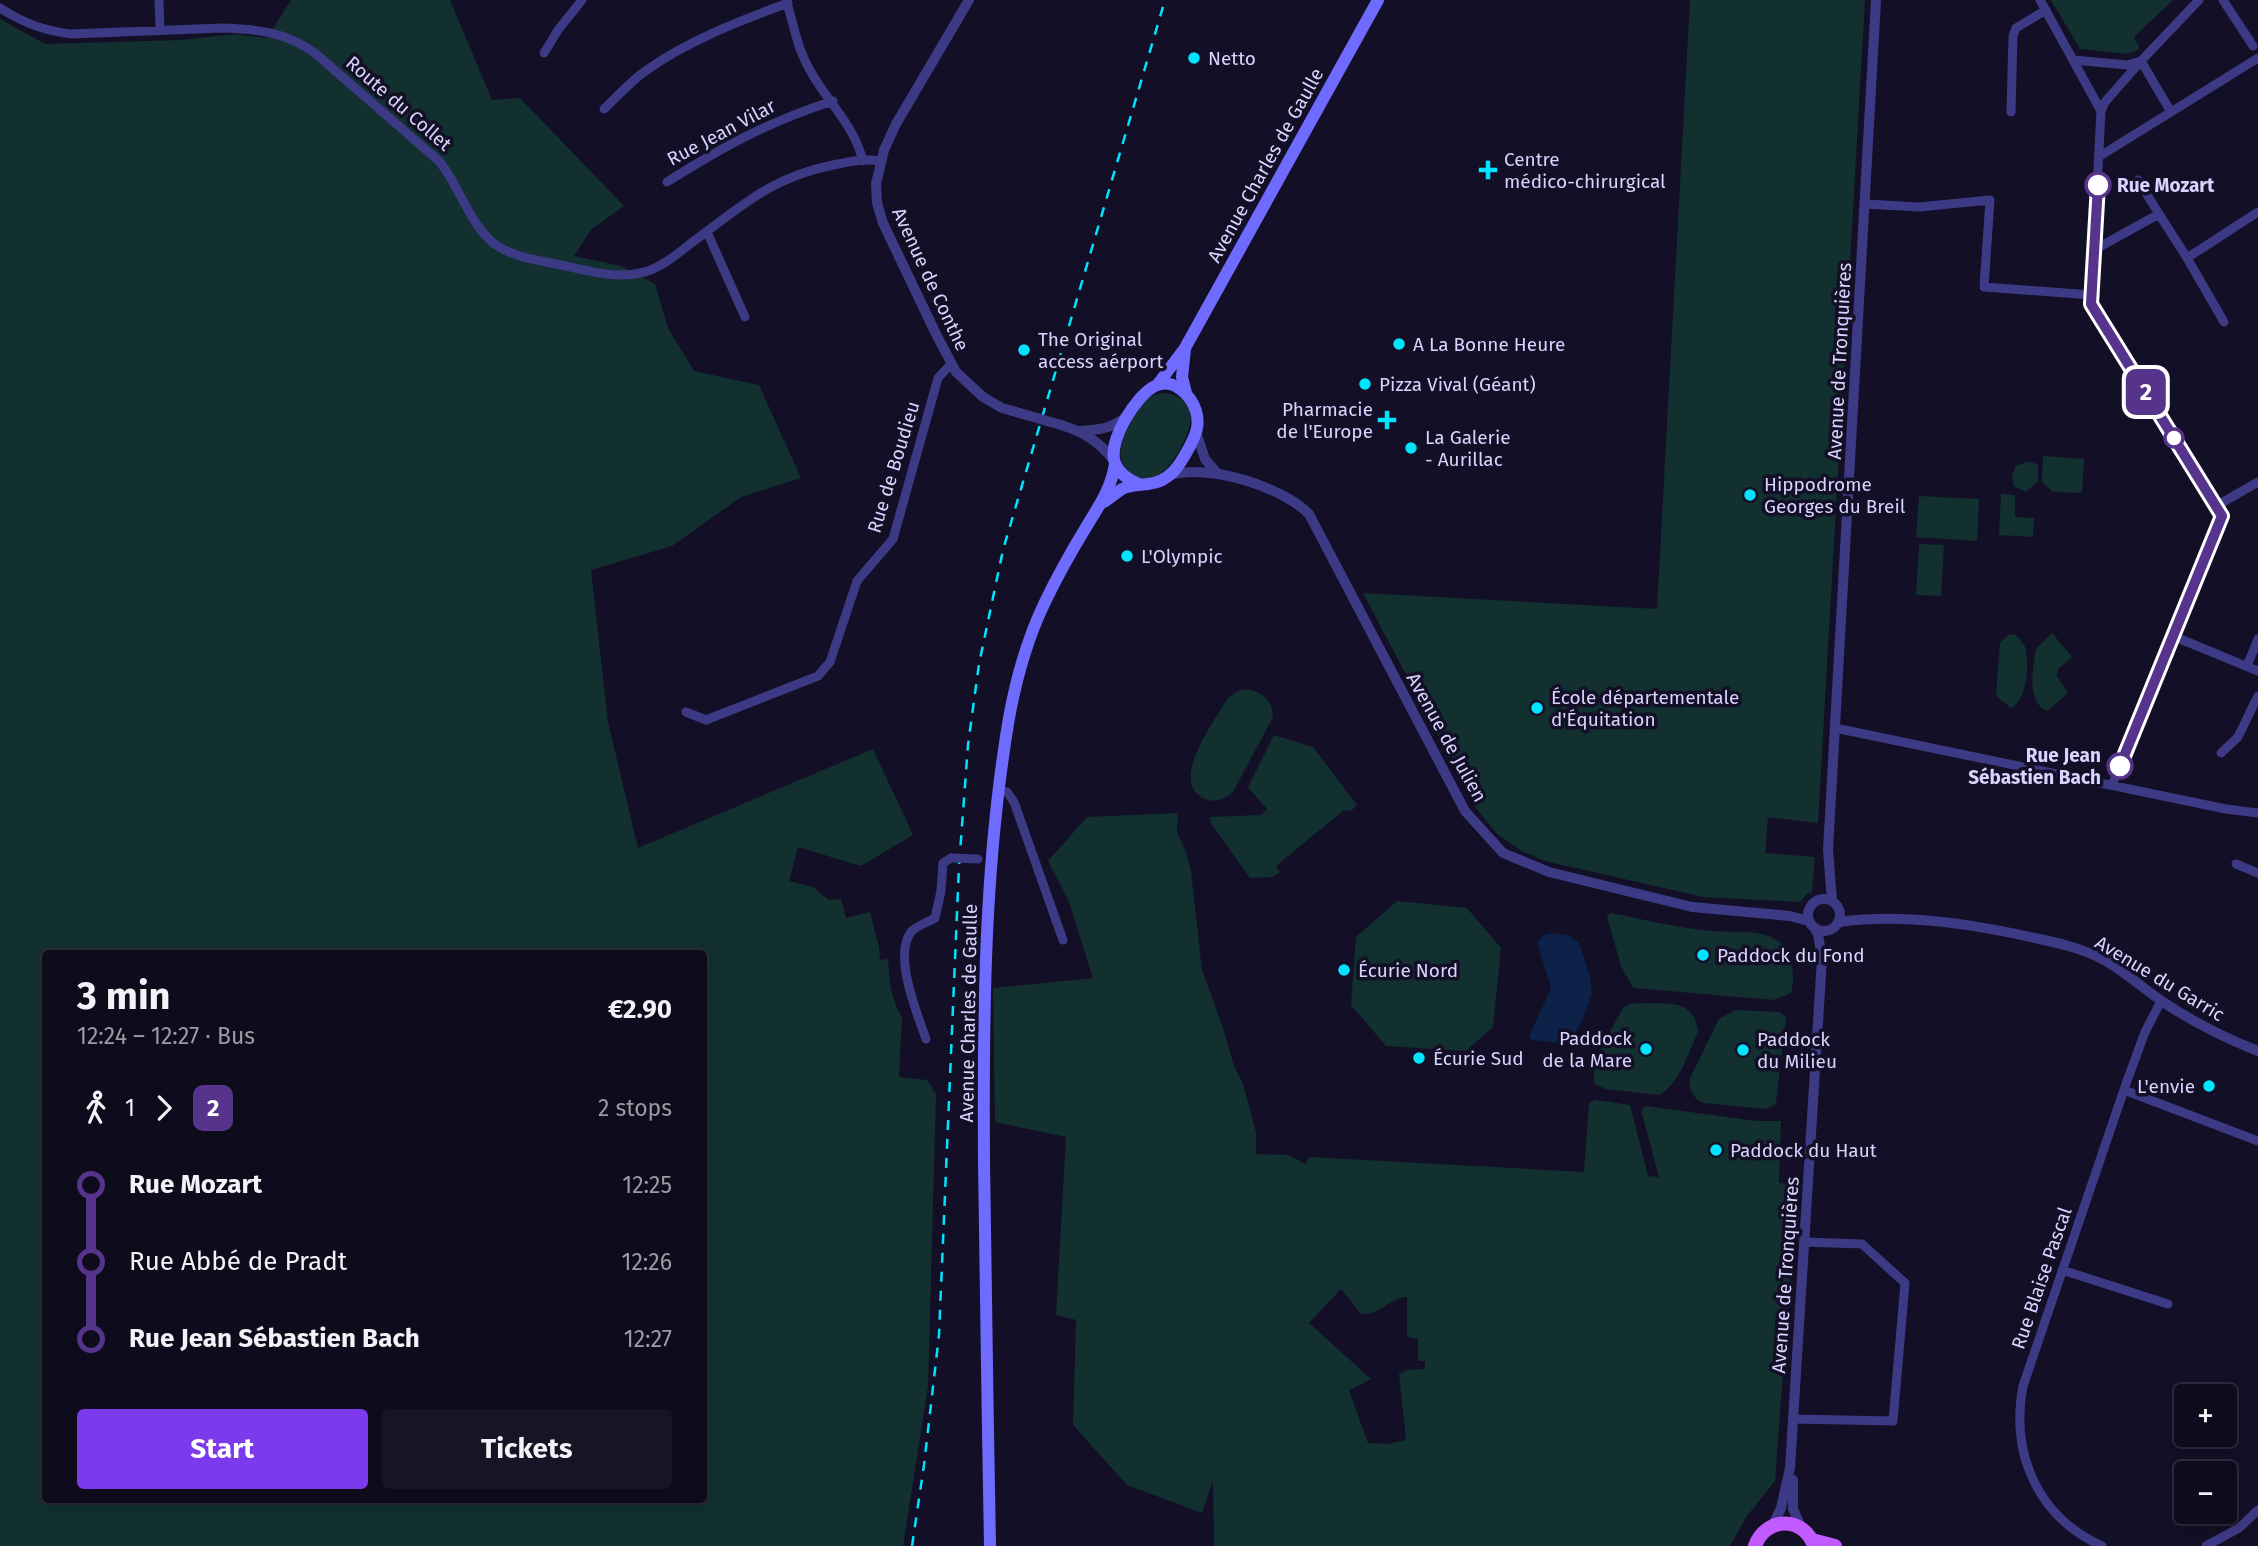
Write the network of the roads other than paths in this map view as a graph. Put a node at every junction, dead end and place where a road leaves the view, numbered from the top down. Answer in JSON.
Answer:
{"nodes":[{"id":1,"x":159,"y":0,"type":"edge"},
{"id":2,"x":582,"y":0,"type":"edge"},
{"id":3,"x":969,"y":0,"type":"edge"},
{"id":4,"x":1378,"y":0,"type":"edge"},
{"id":5,"x":1876,"y":0,"type":"edge"},
{"id":6,"x":2040,"y":0,"type":"edge"},
{"id":7,"x":2199,"y":0,"type":"edge"},
{"id":8,"x":2223,"y":0,"type":"edge"},
{"id":9,"x":787,"y":1,"type":"edge"},
{"id":10,"x":0,"y":8,"type":"edge"},
{"id":11,"x":2046,"y":10,"type":"junction"},
{"id":12,"x":160,"y":30,"type":"junction"},
{"id":13,"x":2257,"y":50,"type":"edge"},
{"id":14,"x":544,"y":53,"type":"dead end"},
{"id":15,"x":2074,"y":61,"type":"junction"},
{"id":16,"x":2141,"y":61,"type":"junction"},
{"id":17,"x":833,"y":102,"type":"junction"},
{"id":18,"x":604,"y":109,"type":"dead end"},
{"id":19,"x":2101,"y":111,"type":"junction"},
{"id":20,"x":2171,"y":111,"type":"junction"},
{"id":21,"x":2011,"y":112,"type":"dead end"},
{"id":22,"x":2100,"y":156,"type":"junction"},
{"id":23,"x":863,"y":161,"type":"junction"},
{"id":24,"x":880,"y":162,"type":"junction"},
{"id":25,"x":2138,"y":180,"type":"dead end"},
{"id":26,"x":667,"y":182,"type":"dead end"},
{"id":27,"x":1865,"y":204,"type":"junction"},
{"id":28,"x":2258,"y":212,"type":"edge"},
{"id":29,"x":2159,"y":214,"type":"junction"},
{"id":30,"x":707,"y":232,"type":"junction"},
{"id":31,"x":2094,"y":250,"type":"junction"},
{"id":32,"x":2187,"y":258,"type":"junction"},
{"id":33,"x":2092,"y":295,"type":"junction"},
{"id":34,"x":745,"y":317,"type":"dead end"},
{"id":35,"x":2224,"y":322,"type":"dead end"},
{"id":36,"x":1185,"y":348,"type":"junction"},
{"id":37,"x":951,"y":364,"type":"junction"},
{"id":38,"x":1158,"y":384,"type":"junction"},
{"id":39,"x":1186,"y":393,"type":"junction"},
{"id":40,"x":1128,"y":415,"type":"junction"},
{"id":41,"x":1079,"y":430,"type":"junction"},
{"id":42,"x":1196,"y":432,"type":"junction"},
{"id":43,"x":1114,"y":463,"type":"junction"},
{"id":44,"x":1217,"y":473,"type":"junction"},
{"id":45,"x":1171,"y":475,"type":"junction"},
{"id":46,"x":2258,"y":482,"type":"edge"},
{"id":47,"x":1139,"y":484,"type":"junction"},
{"id":48,"x":1102,"y":503,"type":"junction"},
{"id":49,"x":2216,"y":506,"type":"junction"},
{"id":50,"x":2173,"y":636,"type":"junction"},
{"id":51,"x":2258,"y":639,"type":"edge"},
{"id":52,"x":2247,"y":666,"type":"junction"},
{"id":53,"x":2258,"y":671,"type":"edge"},
{"id":54,"x":2258,"y":696,"type":"edge"},
{"id":55,"x":686,"y":712,"type":"dead end"},
{"id":56,"x":1835,"y":728,"type":"junction"},
{"id":57,"x":2221,"y":753,"type":"dead end"},
{"id":58,"x":2112,"y":785,"type":"junction"},
{"id":59,"x":1000,"y":791,"type":"junction"},
{"id":60,"x":2258,"y":813,"type":"edge"},
{"id":61,"x":1828,"y":850,"type":"junction"},
{"id":62,"x":992,"y":857,"type":"junction"},
{"id":63,"x":2236,"y":864,"type":"dead end"},
{"id":64,"x":2258,"y":873,"type":"edge"},
{"id":65,"x":1815,"y":902,"type":"junction"},
{"id":66,"x":1835,"y":904,"type":"junction"},
{"id":67,"x":1729,"y":910,"type":"junction"},
{"id":68,"x":1875,"y":918,"type":"junction"},
{"id":69,"x":1812,"y":924,"type":"junction"},
{"id":70,"x":1835,"y":926,"type":"junction"},
{"id":71,"x":1063,"y":940,"type":"dead end"},
{"id":72,"x":1822,"y":958,"type":"junction"},
{"id":73,"x":2161,"y":1001,"type":"junction"},
{"id":74,"x":926,"y":1039,"type":"dead end"},
{"id":75,"x":2258,"y":1051,"type":"edge"},
{"id":76,"x":2124,"y":1090,"type":"junction"},
{"id":77,"x":2258,"y":1141,"type":"edge"},
{"id":78,"x":1804,"y":1242,"type":"junction"},
{"id":79,"x":2062,"y":1270,"type":"junction"},
{"id":80,"x":2168,"y":1304,"type":"dead end"},
{"id":81,"x":1793,"y":1419,"type":"junction"},
{"id":82,"x":1790,"y":1468,"type":"junction"},
{"id":83,"x":2258,"y":1510,"type":"edge"},
{"id":84,"x":1773,"y":1525,"type":"junction"},
{"id":85,"x":1801,"y":1527,"type":"junction"},
{"id":86,"x":1813,"y":1543,"type":"edge"},
{"id":87,"x":990,"y":1546,"type":"edge"},
{"id":88,"x":1755,"y":1546,"type":"edge"},
{"id":89,"x":1835,"y":1546,"type":"edge"},
{"id":90,"x":2102,"y":1546,"type":"edge"},
{"id":91,"x":2206,"y":1546,"type":"edge"}],
"edges":[{"from":1,"to":12,"type":"street"},
{"from":2,"to":14,"type":"street"},
{"from":3,"to":24,"type":"street","name":"Avenue de Conthe"},
{"from":4,"to":36,"type":"main road","name":"Avenue Charles de Gaulle"},
{"from":5,"to":27,"type":"street","name":"Avenue de Tronquières"},
{"from":6,"to":11,"type":"street"},
{"from":7,"to":16,"type":"street"},
{"from":8,"to":13,"type":"street"},
{"from":9,"to":17,"type":"street"},
{"from":9,"to":18,"type":"street"},
{"from":10,"to":12,"type":"street","name":"Route du Collet"},
{"from":11,"to":15,"type":"street"},
{"from":11,"to":21,"type":"street"},
{"from":12,"to":30,"type":"street","name":"Route du Collet"},
{"from":13,"to":20,"type":"street"},
{"from":15,"to":16,"type":"street"},
{"from":15,"to":19,"type":"street"},
{"from":16,"to":19,"type":"street"},
{"from":16,"to":20,"type":"street"},
{"from":17,"to":23,"type":"street"},
{"from":17,"to":26,"type":"street","name":"Rue Jean Vilar"},
{"from":19,"to":22,"type":"street"},
{"from":20,"to":22,"type":"street"},
{"from":22,"to":31,"type":"street"},
{"from":23,"to":24,"type":"street","name":"Route du Collet"},
{"from":23,"to":30,"type":"street","name":"Route du Collet"},
{"from":24,"to":37,"type":"street","name":"Avenue de Conthe"},
{"from":25,"to":29,"type":"street"},
{"from":27,"to":33,"type":"street"},
{"from":27,"to":56,"type":"street","name":"Avenue de Tronquières"},
{"from":28,"to":32,"type":"street"},
{"from":29,"to":31,"type":"street"},
{"from":29,"to":32,"type":"street"},
{"from":30,"to":34,"type":"street"},
{"from":31,"to":33,"type":"street"},
{"from":32,"to":35,"type":"street"},
{"from":33,"to":49,"type":"street"},
{"from":36,"to":38,"type":"main road","name":"Avenue Charles de Gaulle"},
{"from":36,"to":39,"type":"main road","name":"Avenue Charles de Gaulle"},
{"from":37,"to":41,"type":"street","name":"Avenue de Conthe","bridge":true},
{"from":37,"to":55,"type":"street","name":"Rue de Boudieu"},
{"from":38,"to":39,"type":"main road"},
{"from":38,"to":40,"type":"main road"},
{"from":39,"to":42,"type":"main road"},
{"from":40,"to":41,"type":"street","name":"Avenue de Conthe"},
{"from":40,"to":43,"type":"main road"},
{"from":41,"to":43,"type":"street","name":"Avenue de Conthe"},
{"from":42,"to":44,"type":"street"},
{"from":42,"to":45,"type":"main road"},
{"from":43,"to":47,"type":"main road"},
{"from":43,"to":48,"type":"main road","name":"Avenue Charles de Gaulle"},
{"from":44,"to":45,"type":"street","name":"Avenue de Julien"},
{"from":44,"to":67,"type":"street","name":"Avenue de Julien"},
{"from":45,"to":47,"type":"main road"},
{"from":46,"to":49,"type":"street"},
{"from":47,"to":48,"type":"main road","name":"Avenue Charles de Gaulle"},
{"from":48,"to":59,"type":"main road","name":"Avenue Charles de Gaulle"},
{"from":49,"to":50,"type":"street"},
{"from":50,"to":52,"type":"street"},
{"from":50,"to":58,"type":"street"},
{"from":51,"to":52,"type":"street"},
{"from":52,"to":53,"type":"street"},
{"from":54,"to":57,"type":"street"},
{"from":56,"to":58,"type":"street"},
{"from":56,"to":61,"type":"street","name":"Avenue de Tronquières"},
{"from":58,"to":60,"type":"street"},
{"from":59,"to":62,"type":"main road","name":"Avenue Charles de Gaulle"},
{"from":59,"to":71,"type":"street"},
{"from":61,"to":65,"type":"street","name":"Avenue de Tronquières"},
{"from":61,"to":66,"type":"street","name":"Avenue de Tronquières"},
{"from":62,"to":74,"type":"street","bridge":true},
{"from":62,"to":87,"type":"main road","name":"Avenue Charles de Gaulle"},
{"from":63,"to":64,"type":"street"},
{"from":65,"to":66,"type":"street"},
{"from":65,"to":67,"type":"street","name":"Avenue de Julien"},
{"from":65,"to":69,"type":"street"},
{"from":66,"to":68,"type":"street","name":"Avenue du Garric"},
{"from":66,"to":70,"type":"street"},
{"from":67,"to":69,"type":"street","name":"Avenue de Julien"},
{"from":68,"to":70,"type":"street","name":"Avenue du Garric"},
{"from":68,"to":73,"type":"street","name":"Avenue du Garric"},
{"from":69,"to":70,"type":"street"},
{"from":69,"to":72,"type":"street","name":"Avenue de Tronquières"},
{"from":70,"to":72,"type":"street","name":"Avenue de Tronquières"},
{"from":72,"to":78,"type":"street","name":"Avenue de Tronquières"},
{"from":73,"to":75,"type":"street","name":"Avenue du Garric"},
{"from":73,"to":76,"type":"street","name":"Rue Blaise Pascal"},
{"from":76,"to":77,"type":"street"},
{"from":76,"to":79,"type":"street","name":"Rue Blaise Pascal"},
{"from":78,"to":81,"type":"street","name":"Avenue de Tronquières"},
{"from":78,"to":81,"type":"street"},
{"from":79,"to":80,"type":"street"},
{"from":79,"to":90,"type":"street","name":"Rue Blaise Pascal"},
{"from":81,"to":82,"type":"street","name":"Avenue de Tronquières"},
{"from":82,"to":84,"type":"street","name":"Avenue de Tronquières"},
{"from":82,"to":85,"type":"street"},
{"from":83,"to":91,"type":"street"},
{"from":84,"to":85,"type":"main road"},
{"from":84,"to":88,"type":"main road"},
{"from":85,"to":86,"type":"main road"},
{"from":86,"to":89,"type":"main road"}]}
